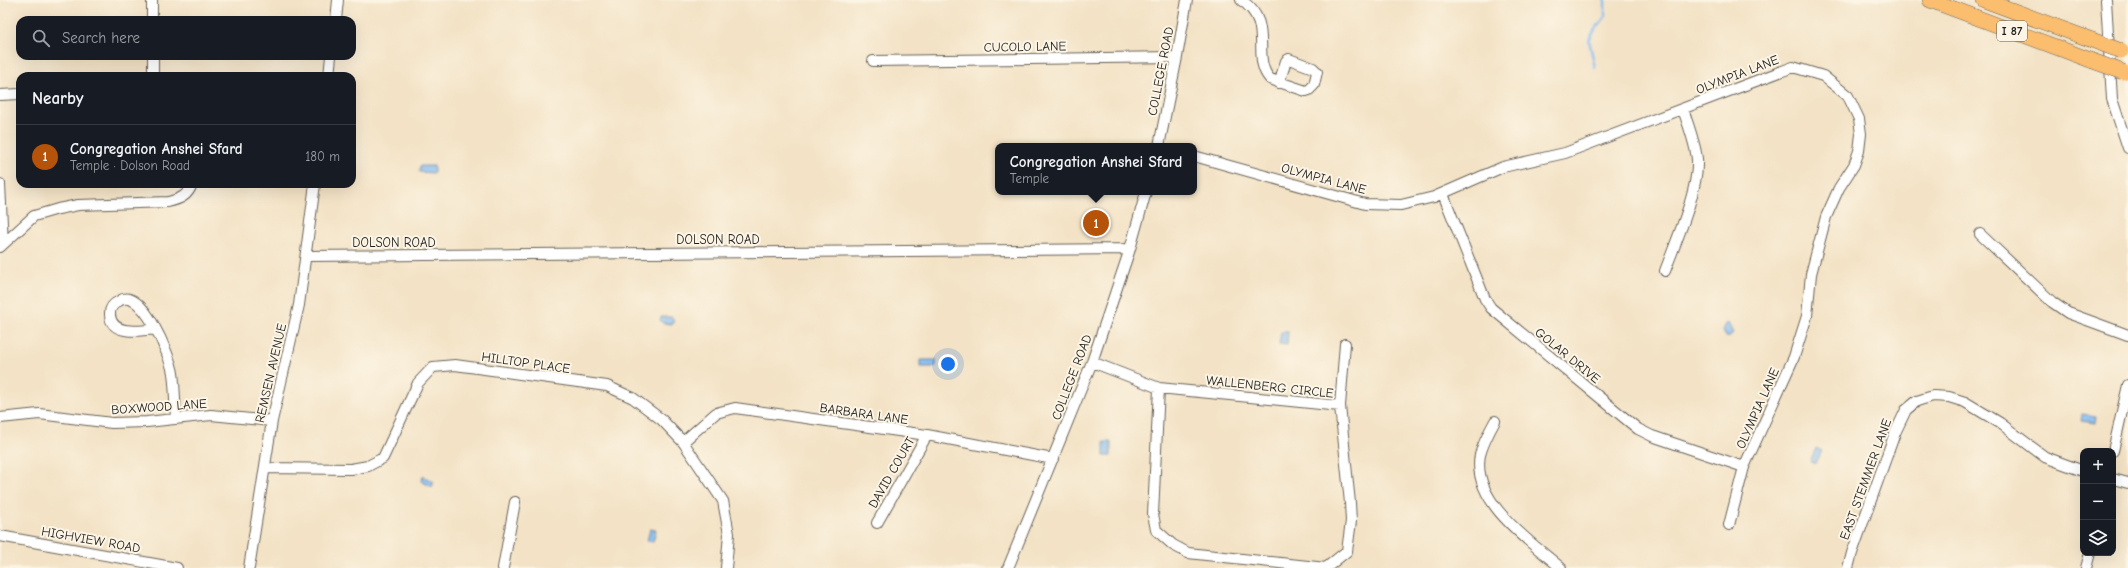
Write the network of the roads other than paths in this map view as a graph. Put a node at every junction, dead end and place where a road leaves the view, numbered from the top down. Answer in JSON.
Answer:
{"nodes":[{"id":1,"x":152,"y":0,"type":"edge"},
{"id":2,"x":338,"y":0,"type":"edge"},
{"id":3,"x":1186,"y":0,"type":"edge"},
{"id":4,"x":1241,"y":0,"type":"edge"},
{"id":5,"x":1930,"y":0,"type":"edge"},
{"id":6,"x":1984,"y":0,"type":"edge"},
{"id":7,"x":2106,"y":0,"type":"edge"},
{"id":8,"x":152,"y":16,"type":"edge"},
{"id":9,"x":336,"y":16,"type":"edge"},
{"id":10,"x":2125,"y":52,"type":"edge"},
{"id":11,"x":1177,"y":57,"type":"junction"},
{"id":12,"x":152,"y":60,"type":"edge"},
{"id":13,"x":331,"y":60,"type":"edge"},
{"id":14,"x":873,"y":61,"type":"dead end"},
{"id":15,"x":153,"y":72,"type":"edge"},
{"id":16,"x":329,"y":72,"type":"edge"},
{"id":17,"x":2125,"y":73,"type":"edge"},
{"id":18,"x":1279,"y":83,"type":"dead end"},
{"id":19,"x":16,"y":94,"type":"edge"},
{"id":20,"x":0,"y":96,"type":"edge"},
{"id":21,"x":1683,"y":109,"type":"junction"},
{"id":22,"x":1160,"y":143,"type":"edge"},
{"id":23,"x":2128,"y":148,"type":"edge"},
{"id":24,"x":1197,"y":157,"type":"edge"},
{"id":25,"x":0,"y":184,"type":"edge"},
{"id":26,"x":191,"y":188,"type":"edge"},
{"id":27,"x":314,"y":188,"type":"edge"},
{"id":28,"x":1443,"y":194,"type":"junction"},
{"id":29,"x":1145,"y":195,"type":"edge"},
{"id":30,"x":1980,"y":234,"type":"dead end"},
{"id":31,"x":2,"y":246,"type":"edge"},
{"id":32,"x":1130,"y":249,"type":"junction"},
{"id":33,"x":306,"y":256,"type":"junction"},
{"id":34,"x":1665,"y":271,"type":"dead end"},
{"id":35,"x":155,"y":329,"type":"dead end"},
{"id":36,"x":2128,"y":335,"type":"edge"},
{"id":37,"x":1345,"y":344,"type":"dead end"},
{"id":38,"x":1092,"y":362,"type":"junction"},
{"id":39,"x":2128,"y":385,"type":"edge"},
{"id":40,"x":1159,"y":388,"type":"junction"},
{"id":41,"x":1340,"y":406,"type":"junction"},
{"id":42,"x":0,"y":418,"type":"edge"},
{"id":43,"x":176,"y":419,"type":"junction"},
{"id":44,"x":272,"y":421,"type":"junction"},
{"id":45,"x":1495,"y":421,"type":"dead end"},
{"id":46,"x":927,"y":435,"type":"junction"},
{"id":47,"x":683,"y":442,"type":"junction"},
{"id":48,"x":2114,"y":448,"type":"edge"},
{"id":49,"x":1053,"y":459,"type":"junction"},
{"id":50,"x":1744,"y":467,"type":"junction"},
{"id":51,"x":266,"y":468,"type":"junction"},
{"id":52,"x":2080,"y":470,"type":"edge"},
{"id":53,"x":2116,"y":480,"type":"edge"},
{"id":54,"x":2128,"y":483,"type":"edge"},
{"id":55,"x":515,"y":502,"type":"dead end"},
{"id":56,"x":877,"y":523,"type":"dead end"},
{"id":57,"x":1729,"y":525,"type":"dead end"},
{"id":58,"x":0,"y":536,"type":"edge"},
{"id":59,"x":2089,"y":556,"type":"edge"},
{"id":60,"x":1549,"y":564,"type":"edge"},
{"id":61,"x":177,"y":568,"type":"edge"},
{"id":62,"x":249,"y":568,"type":"edge"},
{"id":63,"x":503,"y":568,"type":"edge"},
{"id":64,"x":726,"y":568,"type":"edge"},
{"id":65,"x":1008,"y":568,"type":"edge"},
{"id":66,"x":1561,"y":568,"type":"edge"},
{"id":67,"x":1848,"y":568,"type":"edge"},
{"id":68,"x":2086,"y":568,"type":"edge"}],
"edges":[{"from":1,"to":8,"type":"street"},
{"from":2,"to":9,"type":"street"},
{"from":3,"to":11,"type":"street","name":"COLLEGE ROAD"},
{"from":4,"to":18,"type":"street"},
{"from":5,"to":17,"type":"highway","number":"I 87","bridge":true},
{"from":6,"to":10,"type":"highway","number":"I 87","bridge":true},
{"from":7,"to":23,"type":"street"},
{"from":11,"to":14,"type":"street","name":"CUCOLO LANE"},
{"from":11,"to":22,"type":"street","name":"COLLEGE ROAD"},
{"from":12,"to":15,"type":"street"},
{"from":13,"to":16,"type":"street"},
{"from":19,"to":20,"type":"street"},
{"from":21,"to":28,"type":"street","name":"OLYMPIA LANE"},
{"from":21,"to":34,"type":"street"},
{"from":21,"to":50,"type":"street","name":"OLYMPIA LANE"},
{"from":24,"to":28,"type":"street","name":"OLYMPIA LANE"},
{"from":25,"to":31,"type":"street"},
{"from":26,"to":31,"type":"street"},
{"from":27,"to":33,"type":"street","name":"REMSEN AVENUE"},
{"from":28,"to":50,"type":"street","name":"GOLAR DRIVE"},
{"from":29,"to":32,"type":"street","name":"COLLEGE ROAD"},
{"from":30,"to":36,"type":"street"},
{"from":32,"to":33,"type":"street","name":"DOLSON ROAD"},
{"from":32,"to":38,"type":"street","name":"COLLEGE ROAD"},
{"from":33,"to":44,"type":"street","name":"REMSEN AVENUE"},
{"from":35,"to":43,"type":"street"},
{"from":37,"to":41,"type":"street"},
{"from":38,"to":40,"type":"street","name":"WALLENBERG CIRCLE"},
{"from":38,"to":49,"type":"street","name":"COLLEGE ROAD"},
{"from":39,"to":48,"type":"street"},
{"from":40,"to":41,"type":"street","name":"WALLENBERG CIRCLE"},
{"from":40,"to":41,"type":"street","name":"WALLENBERG CIRCLE"},
{"from":42,"to":43,"type":"street","name":"BOXWOOD LANE"},
{"from":43,"to":44,"type":"street","name":"BOXWOOD LANE"},
{"from":44,"to":51,"type":"street","name":"REMSEN AVENUE"},
{"from":45,"to":60,"type":"street"},
{"from":46,"to":47,"type":"street","name":"BARBARA LANE"},
{"from":46,"to":49,"type":"street","name":"BARBARA LANE"},
{"from":46,"to":56,"type":"street","name":"DAVID COURT"},
{"from":47,"to":51,"type":"street","name":"HILLTOP PLACE"},
{"from":47,"to":64,"type":"street","name":"HILLTOP PLACE"},
{"from":49,"to":65,"type":"street","name":"COLLEGE ROAD"},
{"from":50,"to":57,"type":"street","name":"OLYMPIA LANE"},
{"from":51,"to":62,"type":"street","name":"REMSEN AVENUE"},
{"from":52,"to":67,"type":"street","name":"EAST STEMMER LANE"},
{"from":53,"to":54,"type":"street"},
{"from":55,"to":63,"type":"street"},
{"from":58,"to":61,"type":"street","name":"HIGHVIEW ROAD"},
{"from":59,"to":68,"type":"street"},
{"from":60,"to":66,"type":"street"}]}
